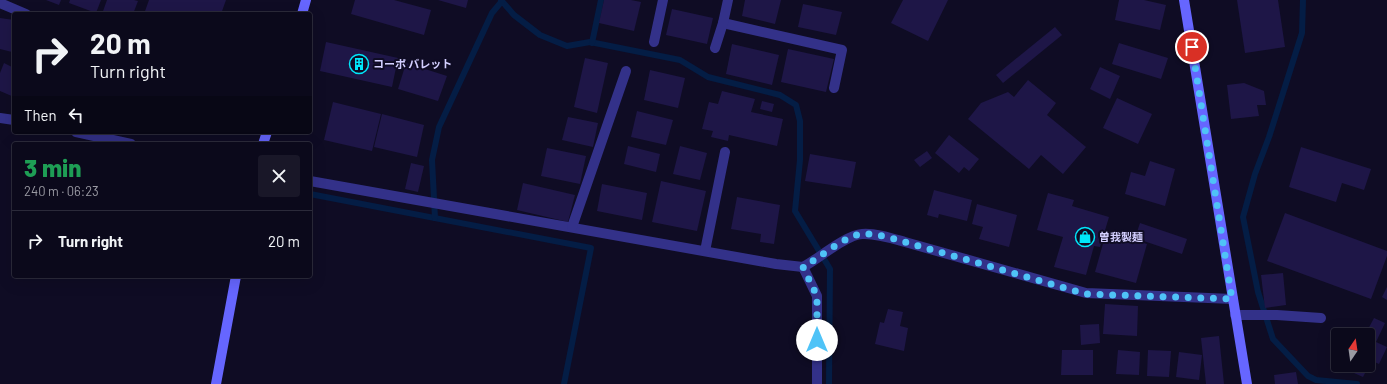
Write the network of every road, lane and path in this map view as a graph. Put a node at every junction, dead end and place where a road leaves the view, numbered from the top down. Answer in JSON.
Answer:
{"nodes":[{"id":1,"x":306,"y":0,"type":"edge"},
{"id":2,"x":663,"y":0,"type":"edge"},
{"id":3,"x":728,"y":0,"type":"edge"},
{"id":4,"x":1184,"y":0,"type":"edge"},
{"id":5,"x":0,"y":3,"type":"edge"},
{"id":6,"x":21,"y":12,"type":"edge"},
{"id":7,"x":303,"y":12,"type":"edge"},
{"id":8,"x":723,"y":23,"type":"junction"},
{"id":9,"x":654,"y":42,"type":"dead end"},
{"id":10,"x":715,"y":48,"type":"dead end"},
{"id":11,"x":626,"y":71,"type":"dead end"},
{"id":12,"x":834,"y":88,"type":"dead end"},
{"id":13,"x":0,"y":118,"type":"edge"},
{"id":14,"x":12,"y":120,"type":"edge"},
{"id":15,"x":85,"y":134,"type":"edge"},
{"id":16,"x":122,"y":142,"type":"edge"},
{"id":17,"x":725,"y":152,"type":"dead end"},
{"id":18,"x":312,"y":181,"type":"edge"},
{"id":19,"x":572,"y":228,"type":"junction"},
{"id":20,"x":705,"y":251,"type":"junction"},
{"id":21,"x":803,"y":267,"type":"junction"},
{"id":22,"x":236,"y":278,"type":"edge"},
{"id":23,"x":1232,"y":299,"type":"junction"},
{"id":24,"x":1235,"y":315,"type":"junction"},
{"id":25,"x":1321,"y":318,"type":"dead end"},
{"id":26,"x":216,"y":384,"type":"edge"},
{"id":27,"x":817,"y":384,"type":"edge"},
{"id":28,"x":1247,"y":384,"type":"edge"}],
"edges":[{"from":1,"to":7,"type":"street"},
{"from":2,"to":9,"type":"street"},
{"from":3,"to":8,"type":"street"},
{"from":4,"to":23,"type":"street"},
{"from":5,"to":6,"type":"street"},
{"from":8,"to":10,"type":"street"},
{"from":8,"to":12,"type":"street"},
{"from":11,"to":19,"type":"street"},
{"from":13,"to":14,"type":"street"},
{"from":15,"to":16,"type":"street"},
{"from":17,"to":20,"type":"street"},
{"from":18,"to":19,"type":"street"},
{"from":19,"to":20,"type":"street"},
{"from":20,"to":21,"type":"street"},
{"from":21,"to":23,"type":"street"},
{"from":21,"to":27,"type":"street"},
{"from":22,"to":26,"type":"street"},
{"from":23,"to":24,"type":"street"},
{"from":24,"to":25,"type":"street"},
{"from":24,"to":28,"type":"street"}]}
